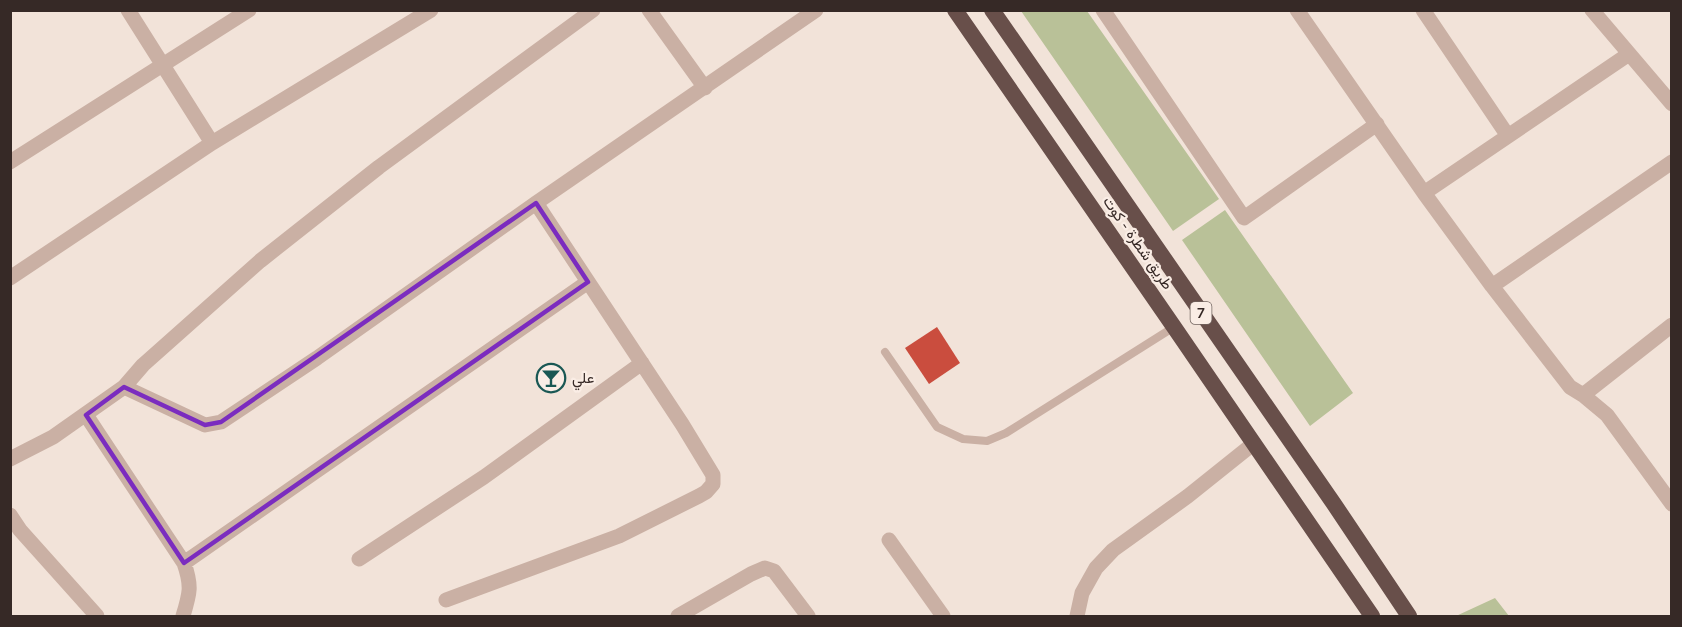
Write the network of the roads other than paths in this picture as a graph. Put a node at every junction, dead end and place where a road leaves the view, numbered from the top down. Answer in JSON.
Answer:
{"nodes":[{"id":1,"x":128,"y":10,"type":"edge"},
{"id":2,"x":249,"y":10,"type":"edge"},
{"id":3,"x":431,"y":10,"type":"edge"},
{"id":4,"x":593,"y":10,"type":"edge"},
{"id":5,"x":649,"y":10,"type":"edge"},
{"id":6,"x":816,"y":10,"type":"edge"},
{"id":7,"x":955,"y":10,"type":"edge"},
{"id":8,"x":992,"y":10,"type":"edge"},
{"id":9,"x":1103,"y":10,"type":"edge"},
{"id":10,"x":1297,"y":10,"type":"edge"},
{"id":11,"x":1423,"y":10,"type":"edge"},
{"id":12,"x":1592,"y":10,"type":"edge"},
{"id":13,"x":1629,"y":54,"type":"junction"},
{"id":14,"x":162,"y":66,"type":"junction"},
{"id":15,"x":705,"y":88,"type":"junction"},
{"id":16,"x":1671,"y":104,"type":"edge"},
{"id":17,"x":1377,"y":124,"type":"junction"},
{"id":18,"x":1508,"y":136,"type":"junction"},
{"id":19,"x":212,"y":143,"type":"junction"},
{"id":20,"x":10,"y":162,"type":"edge"},
{"id":21,"x":1671,"y":162,"type":"edge"},
{"id":22,"x":1424,"y":193,"type":"junction"},
{"id":23,"x":536,"y":203,"type":"junction"},
{"id":24,"x":10,"y":278,"type":"edge"},
{"id":25,"x":588,"y":282,"type":"junction"},
{"id":26,"x":1492,"y":286,"type":"junction"},
{"id":27,"x":1671,"y":325,"type":"edge"},
{"id":28,"x":1174,"y":327,"type":"junction"},
{"id":29,"x":885,"y":352,"type":"dead end"},
{"id":30,"x":642,"y":363,"type":"junction"},
{"id":31,"x":124,"y":387,"type":"junction"},
{"id":32,"x":1583,"y":395,"type":"junction"},
{"id":33,"x":86,"y":415,"type":"junction"},
{"id":34,"x":1253,"y":444,"type":"junction"},
{"id":35,"x":10,"y":459,"type":"edge"},
{"id":36,"x":1671,"y":504,"type":"edge"},
{"id":37,"x":10,"y":515,"type":"edge"},
{"id":38,"x":889,"y":540,"type":"dead end"},
{"id":39,"x":359,"y":559,"type":"dead end"},
{"id":40,"x":184,"y":562,"type":"junction"},
{"id":41,"x":446,"y":600,"type":"dead end"},
{"id":42,"x":688,"y":614,"type":"edge"},
{"id":43,"x":96,"y":616,"type":"edge"},
{"id":44,"x":183,"y":616,"type":"edge"},
{"id":45,"x":808,"y":616,"type":"edge"},
{"id":46,"x":943,"y":616,"type":"edge"},
{"id":47,"x":1077,"y":616,"type":"edge"},
{"id":48,"x":1372,"y":616,"type":"edge"},
{"id":49,"x":1409,"y":616,"type":"edge"}],
"edges":[{"from":1,"to":14,"type":"street"},
{"from":2,"to":14,"type":"street"},
{"from":3,"to":19,"type":"street"},
{"from":4,"to":31,"type":"street"},
{"from":5,"to":15,"type":"street"},
{"from":6,"to":15,"type":"street"},
{"from":7,"to":28,"type":"highway","name":"طريق شطرة - كوت","number":"7"},
{"from":8,"to":49,"type":"highway","name":"طريق شطرة - كوت","number":"7"},
{"from":9,"to":17,"type":"street"},
{"from":10,"to":17,"type":"street"},
{"from":11,"to":18,"type":"street"},
{"from":12,"to":13,"type":"street"},
{"from":13,"to":16,"type":"street"},
{"from":13,"to":18,"type":"street"},
{"from":14,"to":19,"type":"street"},
{"from":14,"to":20,"type":"street"},
{"from":15,"to":23,"type":"street"},
{"from":17,"to":22,"type":"street"},
{"from":18,"to":22,"type":"street"},
{"from":19,"to":24,"type":"street"},
{"from":21,"to":26,"type":"street"},
{"from":22,"to":26,"type":"street"},
{"from":23,"to":25,"type":"street"},
{"from":23,"to":31,"type":"street"},
{"from":25,"to":30,"type":"street"},
{"from":25,"to":40,"type":"street"},
{"from":26,"to":32,"type":"street"},
{"from":27,"to":32,"type":"street"},
{"from":28,"to":29,"type":"lane"},
{"from":28,"to":34,"type":"highway","name":"طريق شطرة - كوت","number":"7"},
{"from":30,"to":39,"type":"street"},
{"from":30,"to":41,"type":"street"},
{"from":31,"to":33,"type":"street"},
{"from":32,"to":36,"type":"street"},
{"from":33,"to":35,"type":"street"},
{"from":33,"to":40,"type":"street"},
{"from":34,"to":47,"type":"street"},
{"from":34,"to":48,"type":"highway","name":"طريق شطرة - كوت","number":"7"},
{"from":37,"to":43,"type":"street"},
{"from":38,"to":46,"type":"street"},
{"from":40,"to":44,"type":"street"},
{"from":42,"to":45,"type":"street"}]}
